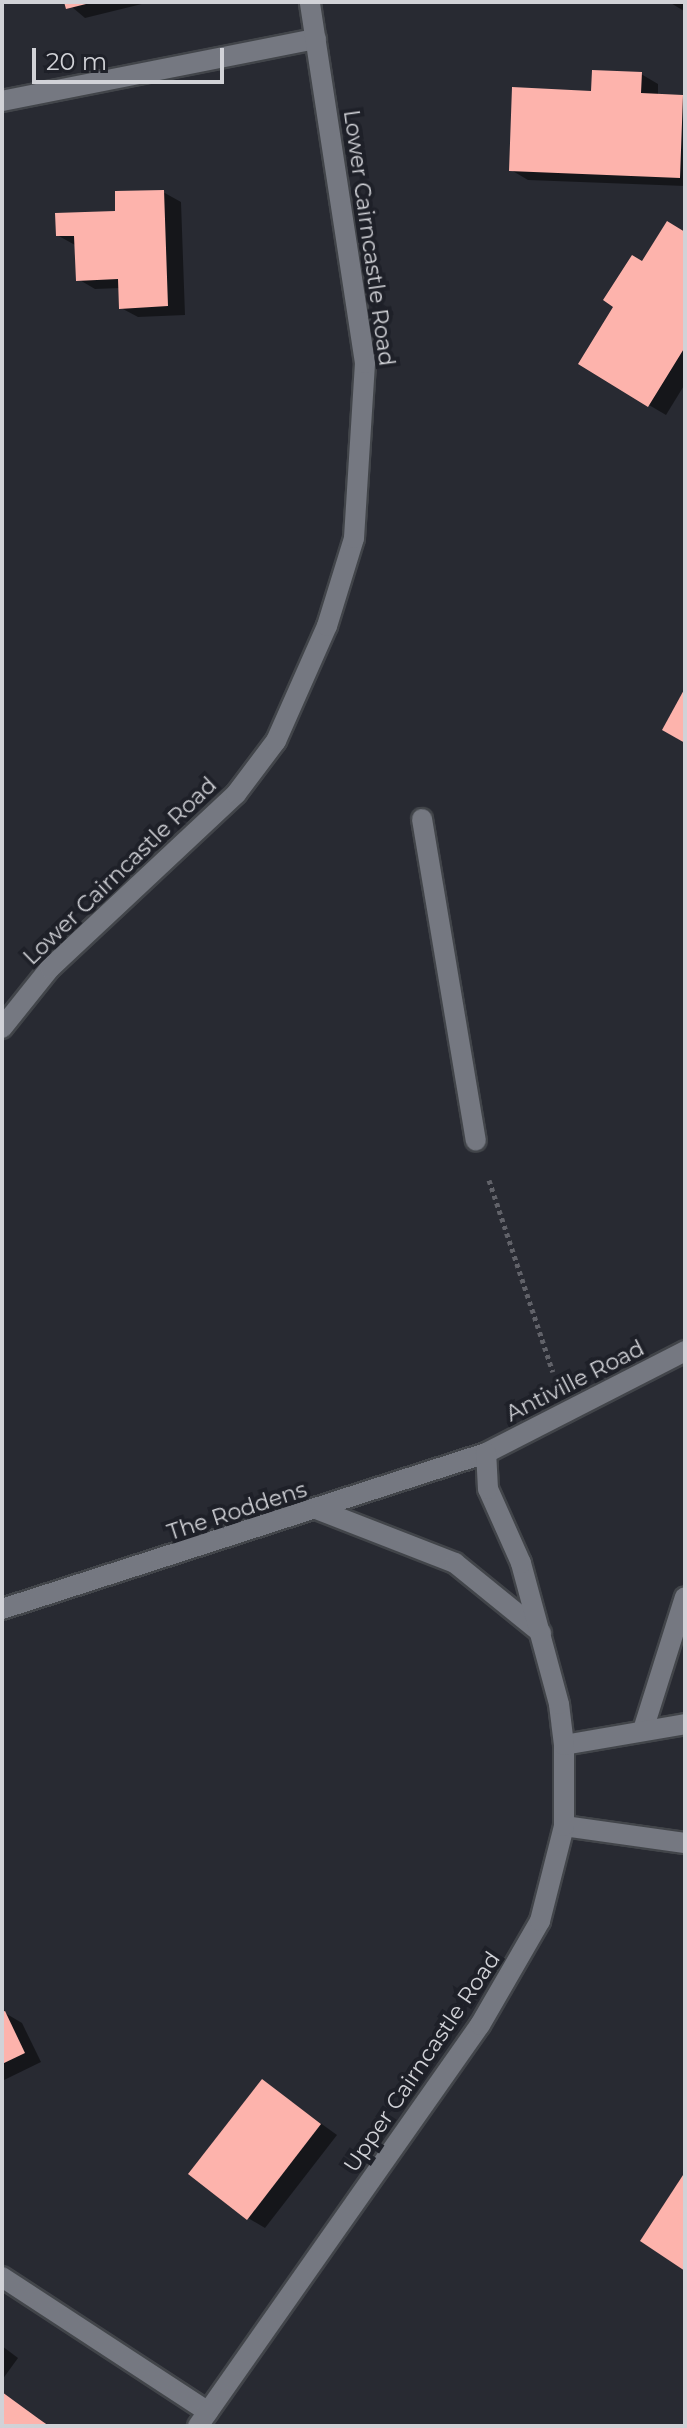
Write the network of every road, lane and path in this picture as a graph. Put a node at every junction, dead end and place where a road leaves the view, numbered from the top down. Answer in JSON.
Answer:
{"nodes":[{"id":1,"x":310,"y":2,"type":"edge"},
{"id":2,"x":316,"y":39,"type":"junction"},
{"id":3,"x":2,"y":101,"type":"edge"},
{"id":4,"x":422,"y":819,"type":"dead end"},
{"id":5,"x":2,"y":1028,"type":"edge"},
{"id":6,"x":476,"y":1141,"type":"joint"},
{"id":7,"x":685,"y":1351,"type":"edge"},
{"id":8,"x":567,"y":1413,"type":"junction"},
{"id":9,"x":486,"y":1453,"type":"junction"},
{"id":10,"x":319,"y":1510,"type":"junction"},
{"id":11,"x":685,"y":1597,"type":"edge"},
{"id":12,"x":2,"y":1609,"type":"edge"},
{"id":13,"x":541,"y":1633,"type":"junction"},
{"id":14,"x":685,"y":1724,"type":"edge"},
{"id":15,"x":643,"y":1730,"type":"junction"},
{"id":16,"x":564,"y":1745,"type":"junction"},
{"id":17,"x":564,"y":1826,"type":"junction"},
{"id":18,"x":685,"y":1843,"type":"edge"},
{"id":19,"x":2,"y":2277,"type":"edge"},
{"id":20,"x":203,"y":2419,"type":"edge"}],
"edges":[{"from":1,"to":2,"type":"street","name":"Lower Cairncastle Road"},
{"from":2,"to":3,"type":"street"},
{"from":2,"to":5,"type":"street","name":"Lower Cairncastle Road"},
{"from":4,"to":6,"type":"street"},
{"from":6,"to":8,"type":"path"},
{"from":7,"to":8,"type":"street","name":"Antiville Road"},
{"from":8,"to":9,"type":"street","name":"Antiville Road"},
{"from":9,"to":10,"type":"street","name":"The Roddens"},
{"from":9,"to":13,"type":"street","name":"Upper Cairncastle Road"},
{"from":10,"to":12,"type":"street","name":"The Roddens"},
{"from":10,"to":13,"type":"street"},
{"from":11,"to":15,"type":"street"},
{"from":13,"to":16,"type":"street","name":"Upper Cairncastle Road"},
{"from":14,"to":15,"type":"street"},
{"from":15,"to":16,"type":"street"},
{"from":16,"to":17,"type":"street","name":"Upper Cairncastle Road"},
{"from":17,"to":18,"type":"street"},
{"from":17,"to":20,"type":"street","name":"Upper Cairncastle Road"},
{"from":19,"to":20,"type":"street"}]}
